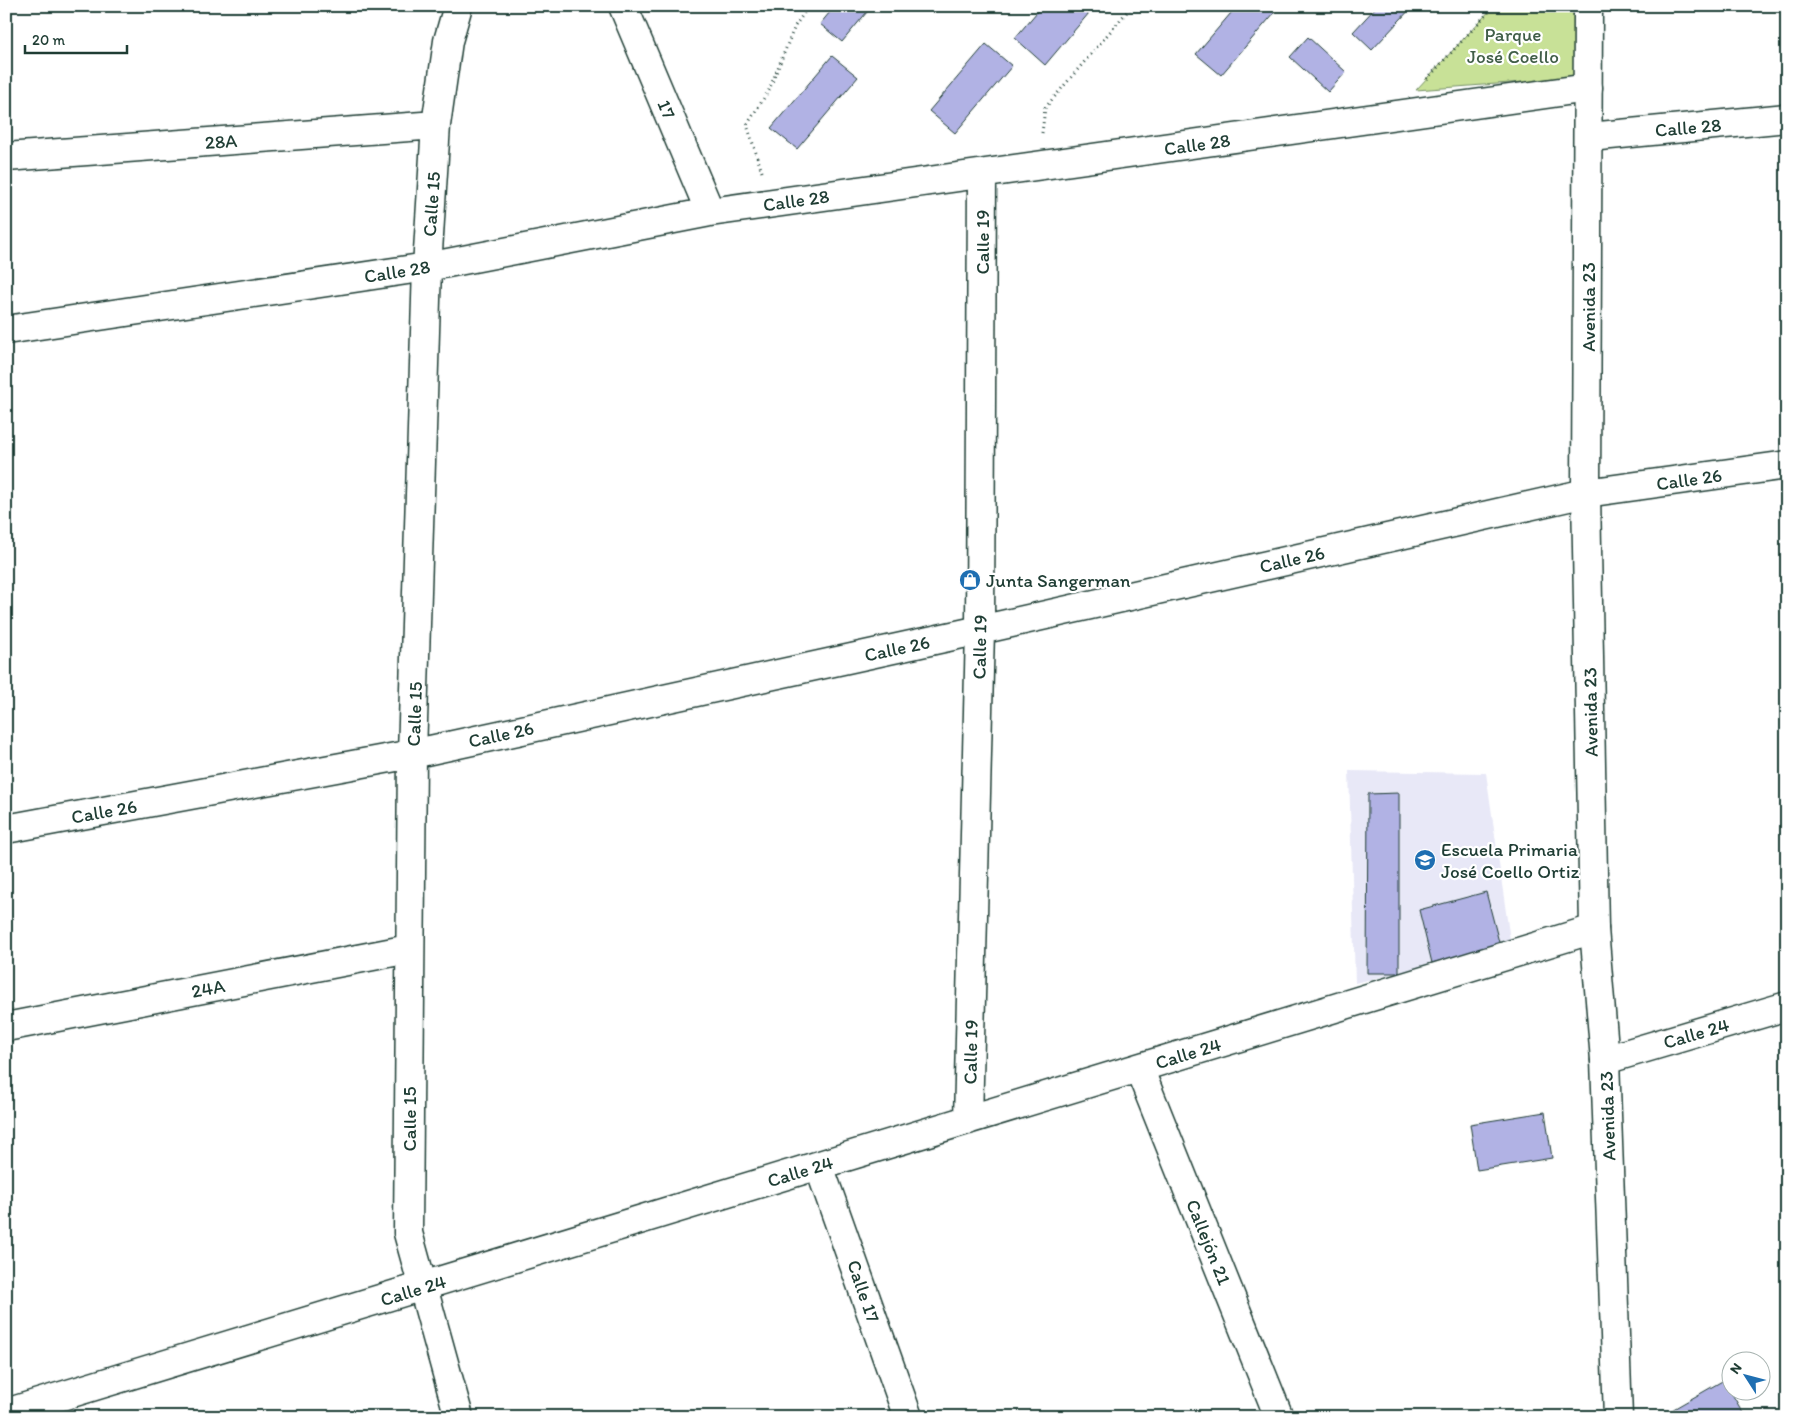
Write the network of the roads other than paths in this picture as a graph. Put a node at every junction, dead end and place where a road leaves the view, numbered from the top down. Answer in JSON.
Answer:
{"nodes":[{"id":1,"x":458,"y":6,"type":"edge"},
{"id":2,"x":623,"y":6,"type":"edge"},
{"id":3,"x":1588,"y":6,"type":"edge"},
{"id":4,"x":1588,"y":88,"type":"junction"},
{"id":5,"x":1787,"y":118,"type":"edge"},
{"id":6,"x":436,"y":125,"type":"junction"},
{"id":7,"x":1589,"y":136,"type":"junction"},
{"id":8,"x":6,"y":157,"type":"edge"},
{"id":9,"x":982,"y":174,"type":"junction"},
{"id":10,"x":710,"y":212,"type":"junction"},
{"id":11,"x":427,"y":267,"type":"junction"},
{"id":12,"x":6,"y":330,"type":"edge"},
{"id":13,"x":1787,"y":465,"type":"edge"},
{"id":14,"x":1586,"y":493,"type":"junction"},
{"id":15,"x":980,"y":630,"type":"junction"},
{"id":16,"x":412,"y":754,"type":"junction"},
{"id":17,"x":6,"y":828,"type":"edge"},
{"id":18,"x":1594,"y":929,"type":"junction"},
{"id":19,"x":410,"y":949,"type":"junction"},
{"id":20,"x":1787,"y":1006,"type":"edge"},
{"id":21,"x":6,"y":1027,"type":"edge"},
{"id":22,"x":1606,"y":1060,"type":"junction"},
{"id":23,"x":1139,"y":1068,"type":"junction"},
{"id":24,"x":968,"y":1120,"type":"junction"},
{"id":25,"x":819,"y":1166,"type":"junction"},
{"id":26,"x":424,"y":1286,"type":"junction"},
{"id":27,"x":67,"y":1406,"type":"edge"},
{"id":28,"x":6,"y":1413,"type":"edge"},
{"id":29,"x":459,"y":1417,"type":"edge"},
{"id":30,"x":908,"y":1417,"type":"edge"},
{"id":31,"x":1279,"y":1417,"type":"edge"},
{"id":32,"x":1618,"y":1417,"type":"edge"}],
"edges":[{"from":1,"to":6,"type":"street","name":"Calle 15"},
{"from":2,"to":10,"type":"street","name":"17"},
{"from":3,"to":4,"type":"street","name":"Avenida 23"},
{"from":4,"to":7,"type":"street","name":"Avenida 23"},
{"from":4,"to":9,"type":"street","name":"Calle 28"},
{"from":5,"to":7,"type":"street","name":"Calle 28"},
{"from":6,"to":8,"type":"street","name":"28A"},
{"from":6,"to":11,"type":"street","name":"Calle 15"},
{"from":7,"to":14,"type":"street","name":"Avenida 23"},
{"from":9,"to":10,"type":"street","name":"Calle 28"},
{"from":9,"to":15,"type":"street","name":"Calle 19"},
{"from":10,"to":11,"type":"street","name":"Calle 28"},
{"from":11,"to":12,"type":"street","name":"Calle 28"},
{"from":11,"to":16,"type":"street","name":"Calle 15"},
{"from":13,"to":14,"type":"street","name":"Calle 26"},
{"from":14,"to":15,"type":"street","name":"Calle 26"},
{"from":14,"to":18,"type":"street","name":"Avenida 23"},
{"from":15,"to":16,"type":"street","name":"Calle 26"},
{"from":15,"to":24,"type":"street","name":"Calle 19"},
{"from":16,"to":17,"type":"street","name":"Calle 26"},
{"from":16,"to":19,"type":"street","name":"Calle 15"},
{"from":18,"to":22,"type":"street","name":"Avenida 23"},
{"from":18,"to":23,"type":"street","name":"Calle 24"},
{"from":19,"to":21,"type":"street","name":"24A"},
{"from":19,"to":26,"type":"street","name":"Calle 15"},
{"from":20,"to":22,"type":"street","name":"Calle 24"},
{"from":22,"to":32,"type":"street","name":"Avenida 23"},
{"from":23,"to":24,"type":"street","name":"Calle 24"},
{"from":23,"to":31,"type":"street","name":"Callejón 21"},
{"from":24,"to":25,"type":"street","name":"Calle 24"},
{"from":25,"to":26,"type":"street","name":"Calle 24"},
{"from":25,"to":30,"type":"street","name":"Calle 17"},
{"from":26,"to":27,"type":"street","name":"Calle 24"},
{"from":26,"to":29,"type":"street","name":"Calle 15"},
{"from":27,"to":28,"type":"street","name":"Calle 24"}]}
